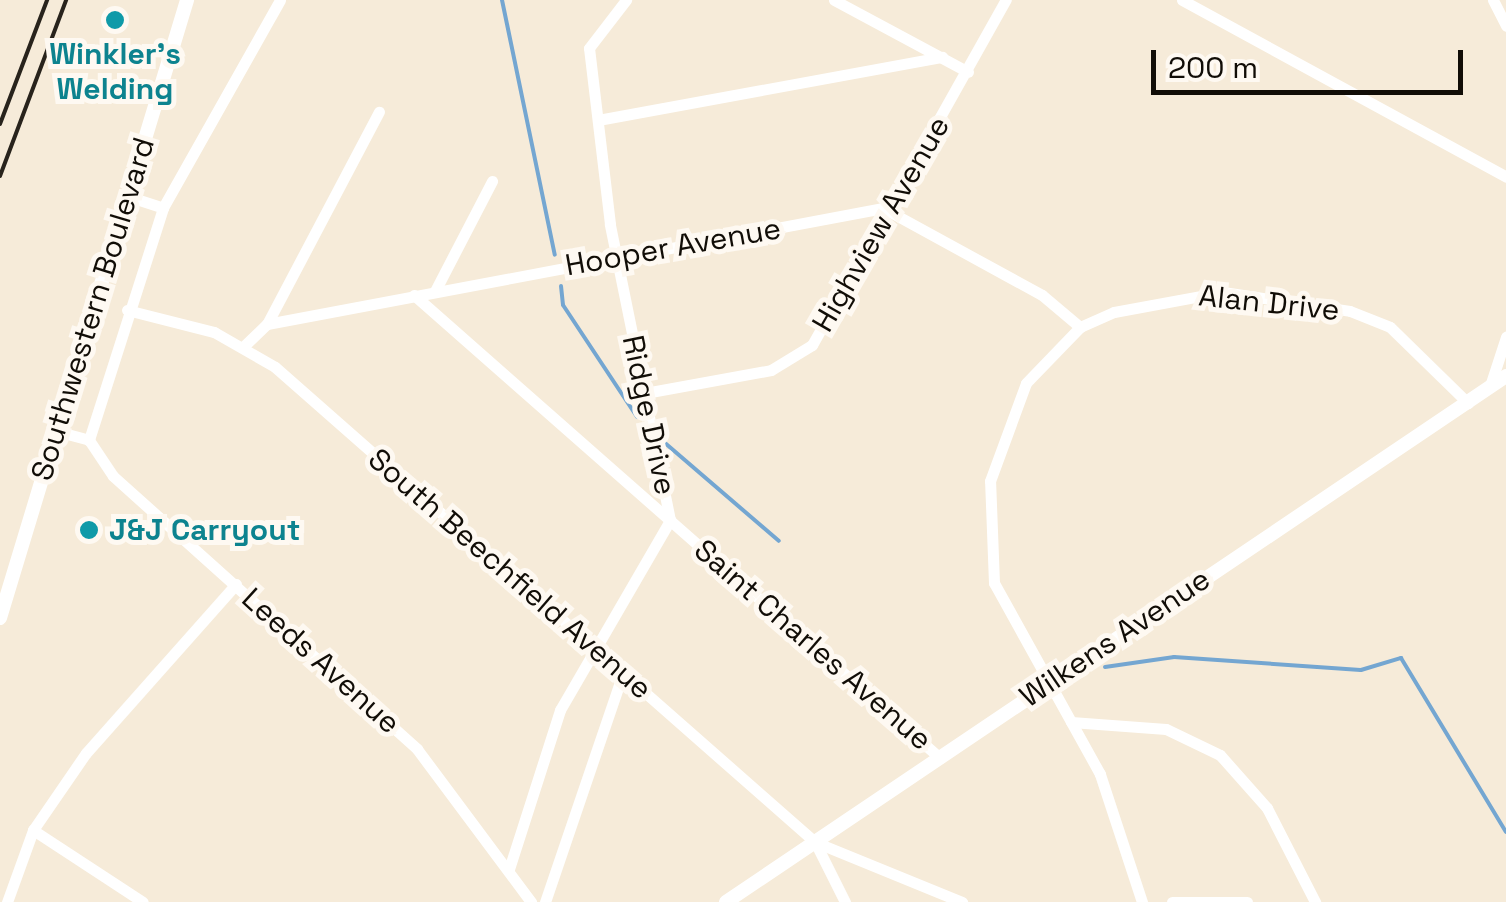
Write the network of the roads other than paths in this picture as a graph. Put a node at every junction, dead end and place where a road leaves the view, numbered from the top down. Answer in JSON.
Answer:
{"nodes":[{"id":1,"x":187,"y":0,"type":"edge"},
{"id":2,"x":280,"y":0,"type":"edge"},
{"id":3,"x":626,"y":0,"type":"edge"},
{"id":4,"x":834,"y":0,"type":"edge"},
{"id":5,"x":1006,"y":0,"type":"edge"},
{"id":6,"x":1182,"y":0,"type":"edge"},
{"id":7,"x":1493,"y":0,"type":"edge"},
{"id":8,"x":1506,"y":26,"type":"edge"},
{"id":9,"x":942,"y":58,"type":"junction"},
{"id":10,"x":968,"y":72,"type":"junction"},
{"id":11,"x":379,"y":112,"type":"dead end"},
{"id":12,"x":598,"y":120,"type":"junction"},
{"id":13,"x":1506,"y":177,"type":"edge"},
{"id":14,"x":492,"y":181,"type":"dead end"},
{"id":15,"x":126,"y":196,"type":"junction"},
{"id":16,"x":163,"y":208,"type":"junction"},
{"id":17,"x":890,"y":212,"type":"junction"},
{"id":18,"x":616,"y":258,"type":"junction"},
{"id":19,"x":434,"y":291,"type":"junction"},
{"id":20,"x":414,"y":295,"type":"junction"},
{"id":21,"x":128,"y":310,"type":"junction"},
{"id":22,"x":268,"y":324,"type":"junction"},
{"id":23,"x":1080,"y":328,"type":"junction"},
{"id":24,"x":1506,"y":338,"type":"edge"},
{"id":25,"x":244,"y":346,"type":"junction"},
{"id":26,"x":1506,"y":376,"type":"edge"},
{"id":27,"x":1490,"y":386,"type":"junction"},
{"id":28,"x":645,"y":393,"type":"junction"},
{"id":29,"x":1468,"y":402,"type":"junction"},
{"id":30,"x":56,"y":431,"type":"junction"},
{"id":31,"x":89,"y":440,"type":"junction"},
{"id":32,"x":670,"y":520,"type":"junction"},
{"id":33,"x":236,"y":584,"type":"junction"},
{"id":34,"x":0,"y":618,"type":"edge"},
{"id":35,"x":596,"y":648,"type":"junction"},
{"id":36,"x":622,"y":672,"type":"junction"},
{"id":37,"x":1047,"y":683,"type":"junction"},
{"id":38,"x":1071,"y":722,"type":"junction"},
{"id":39,"x":940,"y":758,"type":"junction"},
{"id":40,"x":33,"y":830,"type":"junction"},
{"id":41,"x":814,"y":842,"type":"junction"},
{"id":42,"x":509,"y":869,"type":"junction"},
{"id":43,"x":7,"y":902,"type":"edge"},
{"id":44,"x":143,"y":902,"type":"edge"},
{"id":45,"x":530,"y":902,"type":"edge"},
{"id":46,"x":545,"y":902,"type":"edge"},
{"id":47,"x":726,"y":902,"type":"edge"},
{"id":48,"x":845,"y":902,"type":"edge"},
{"id":49,"x":962,"y":902,"type":"edge"},
{"id":50,"x":1142,"y":902,"type":"edge"},
{"id":51,"x":1172,"y":902,"type":"edge"},
{"id":52,"x":1247,"y":902,"type":"edge"},
{"id":53,"x":1315,"y":902,"type":"edge"}],
"edges":[{"from":1,"to":15,"type":"main road","name":"Southwestern Boulevard"},
{"from":2,"to":16,"type":"street"},
{"from":3,"to":12,"type":"street","name":"Ridge Drive"},
{"from":4,"to":9,"type":"street"},
{"from":5,"to":10,"type":"street","name":"Highview Avenue"},
{"from":6,"to":13,"type":"street"},
{"from":7,"to":8,"type":"street"},
{"from":9,"to":10,"type":"street"},
{"from":9,"to":12,"type":"street"},
{"from":10,"to":17,"type":"street","name":"Highview Avenue"},
{"from":11,"to":22,"type":"street"},
{"from":12,"to":18,"type":"street","name":"Ridge Drive"},
{"from":14,"to":19,"type":"street"},
{"from":15,"to":16,"type":"street"},
{"from":15,"to":30,"type":"main road","name":"Southwestern Boulevard"},
{"from":16,"to":21,"type":"street"},
{"from":17,"to":18,"type":"street","name":"Hooper Avenue"},
{"from":17,"to":23,"type":"street"},
{"from":17,"to":28,"type":"street","name":"Highview Avenue"},
{"from":18,"to":19,"type":"street","name":"Hooper Avenue"},
{"from":18,"to":28,"type":"street","name":"Ridge Drive"},
{"from":19,"to":20,"type":"street","name":"Hooper Avenue"},
{"from":20,"to":22,"type":"street","name":"Hooper Avenue"},
{"from":20,"to":32,"type":"street","name":"Saint Charles Avenue"},
{"from":21,"to":25,"type":"street","name":"South Beechfield Avenue"},
{"from":21,"to":31,"type":"street"},
{"from":22,"to":25,"type":"street"},
{"from":23,"to":29,"type":"street","name":"Alan Drive"},
{"from":23,"to":37,"type":"street"},
{"from":24,"to":27,"type":"street"},
{"from":25,"to":35,"type":"street","name":"South Beechfield Avenue"},
{"from":26,"to":27,"type":"main road","name":"Wilkens Avenue"},
{"from":27,"to":29,"type":"main road","name":"Wilkens Avenue"},
{"from":28,"to":32,"type":"street","name":"Ridge Drive"},
{"from":29,"to":37,"type":"main road","name":"Wilkens Avenue"},
{"from":30,"to":31,"type":"street"},
{"from":30,"to":34,"type":"main road","name":"Southwestern Boulevard"},
{"from":31,"to":33,"type":"street","name":"Leeds Avenue"},
{"from":32,"to":35,"type":"street","name":"Ridge Drive"},
{"from":32,"to":39,"type":"street","name":"Saint Charles Avenue"},
{"from":33,"to":40,"type":"street"},
{"from":33,"to":42,"type":"street","name":"Leeds Avenue"},
{"from":35,"to":36,"type":"street","name":"South Beechfield Avenue"},
{"from":35,"to":42,"type":"street","name":"Ridge Drive"},
{"from":36,"to":41,"type":"street","name":"South Beechfield Avenue"},
{"from":36,"to":46,"type":"street"},
{"from":37,"to":38,"type":"street"},
{"from":37,"to":39,"type":"main road","name":"Wilkens Avenue"},
{"from":38,"to":50,"type":"street"},
{"from":38,"to":53,"type":"street"},
{"from":39,"to":41,"type":"main road","name":"Wilkens Avenue"},
{"from":40,"to":43,"type":"street"},
{"from":40,"to":44,"type":"street"},
{"from":41,"to":47,"type":"main road","name":"Wilkens Avenue"},
{"from":41,"to":48,"type":"street","name":"South Beechfield Avenue"},
{"from":41,"to":49,"type":"street"},
{"from":42,"to":45,"type":"street","name":"Leeds Avenue"},
{"from":51,"to":52,"type":"street"}]}
